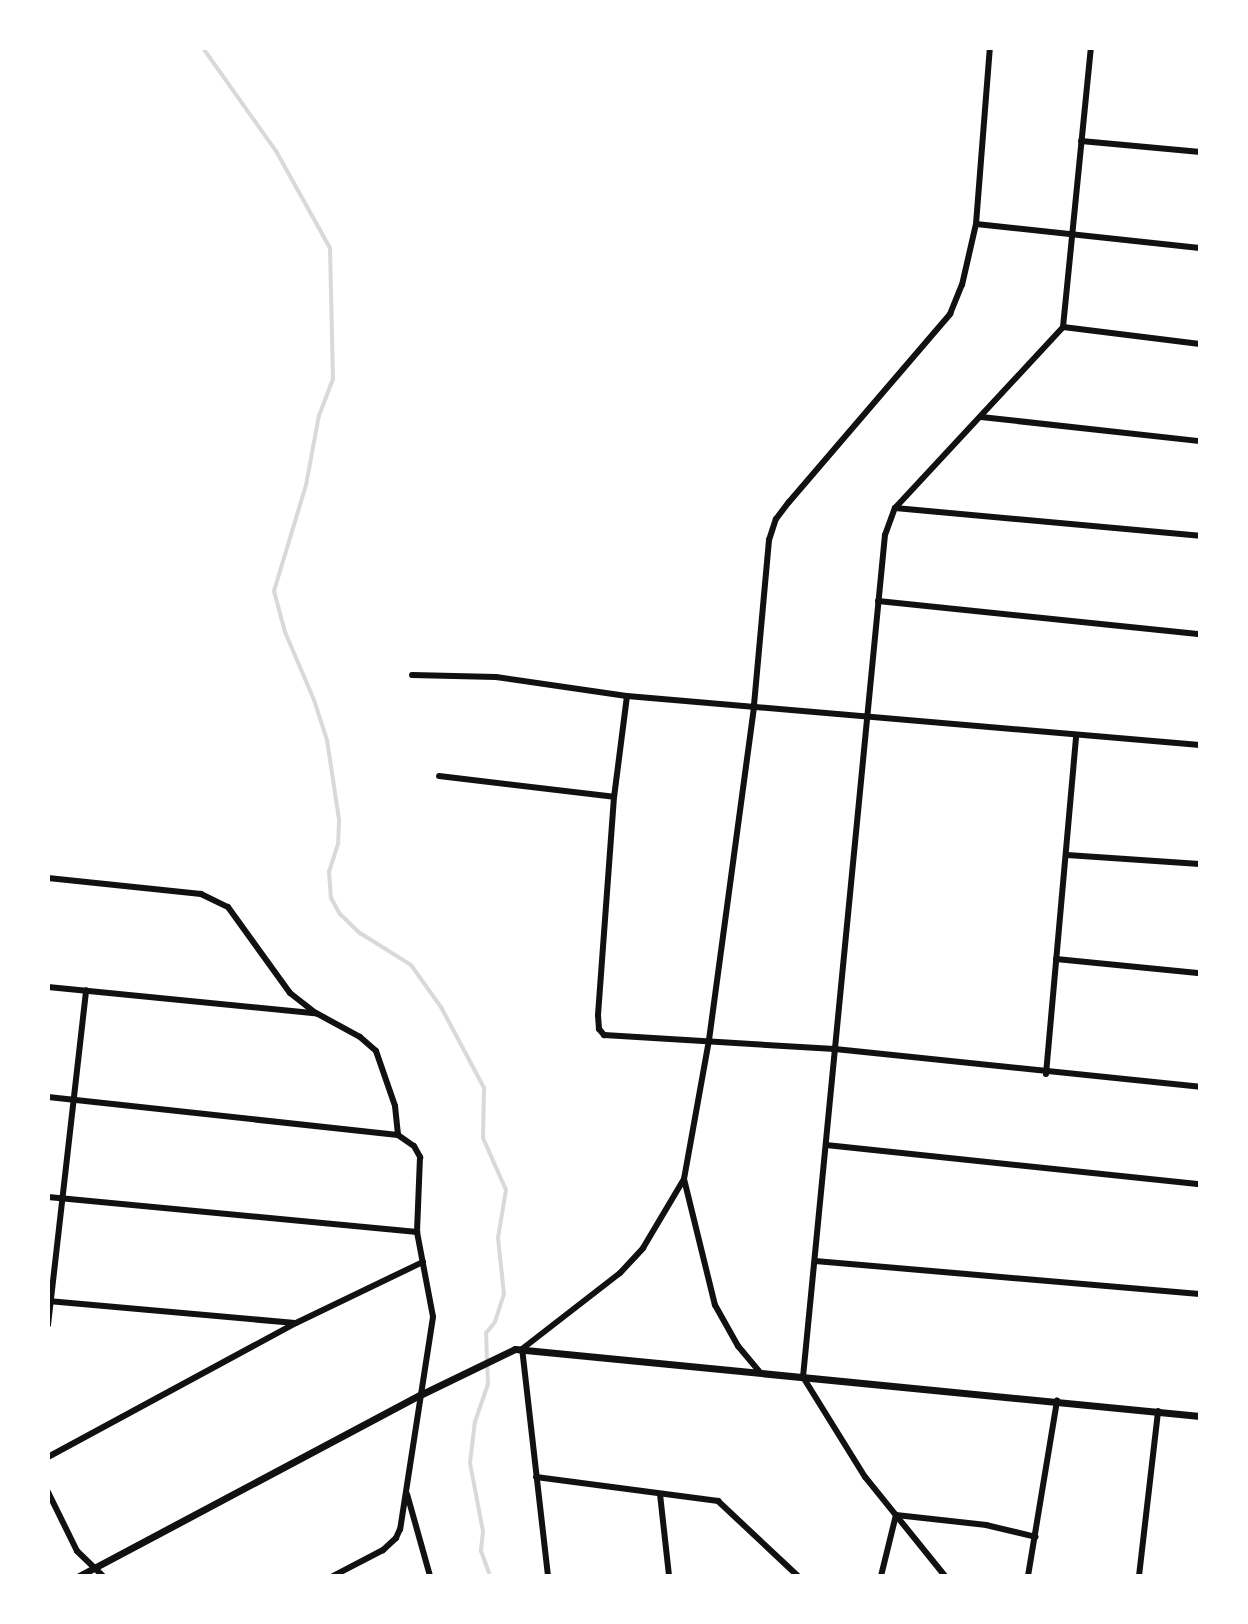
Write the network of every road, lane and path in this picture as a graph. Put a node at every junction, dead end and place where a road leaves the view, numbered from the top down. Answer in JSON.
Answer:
{"nodes":[{"id":1,"x":990,"y":48,"type":"edge"},
{"id":2,"x":1091,"y":48,"type":"edge"},
{"id":3,"x":1081,"y":141,"type":"junction"},
{"id":4,"x":1200,"y":152,"type":"edge"},
{"id":5,"x":976,"y":224,"type":"junction"},
{"id":6,"x":1072,"y":236,"type":"junction"},
{"id":7,"x":1200,"y":248,"type":"edge"},
{"id":8,"x":1063,"y":327,"type":"junction"},
{"id":9,"x":1200,"y":344,"type":"edge"},
{"id":10,"x":981,"y":417,"type":"junction"},
{"id":11,"x":1200,"y":441,"type":"edge"},
{"id":12,"x":895,"y":508,"type":"junction"},
{"id":13,"x":1200,"y":536,"type":"edge"},
{"id":14,"x":878,"y":601,"type":"junction"},
{"id":15,"x":1200,"y":634,"type":"edge"},
{"id":16,"x":412,"y":675,"type":"dead end"},
{"id":17,"x":627,"y":696,"type":"junction"},
{"id":18,"x":754,"y":705,"type":"junction"},
{"id":19,"x":867,"y":717,"type":"junction"},
{"id":20,"x":1076,"y":735,"type":"junction"},
{"id":21,"x":1200,"y":745,"type":"edge"},
{"id":22,"x":439,"y":776,"type":"dead end"},
{"id":23,"x":614,"y":797,"type":"junction"},
{"id":24,"x":1067,"y":855,"type":"junction"},
{"id":25,"x":1200,"y":864,"type":"edge"},
{"id":26,"x":48,"y":878,"type":"edge"},
{"id":27,"x":1056,"y":959,"type":"junction"},
{"id":28,"x":1200,"y":973,"type":"edge"},
{"id":29,"x":48,"y":987,"type":"edge"},
{"id":30,"x":86,"y":990,"type":"junction"},
{"id":31,"x":316,"y":1013,"type":"junction"},
{"id":32,"x":709,"y":1040,"type":"junction"},
{"id":33,"x":835,"y":1049,"type":"junction"},
{"id":34,"x":1046,"y":1074,"type":"junction"},
{"id":35,"x":1200,"y":1087,"type":"edge"},
{"id":36,"x":48,"y":1097,"type":"edge"},
{"id":37,"x":75,"y":1100,"type":"junction"},
{"id":38,"x":398,"y":1135,"type":"junction"},
{"id":39,"x":826,"y":1145,"type":"junction"},
{"id":40,"x":684,"y":1179,"type":"junction"},
{"id":41,"x":1200,"y":1184,"type":"edge"},
{"id":42,"x":48,"y":1197,"type":"edge"},
{"id":43,"x":64,"y":1198,"type":"junction"},
{"id":44,"x":417,"y":1232,"type":"junction"},
{"id":45,"x":815,"y":1261,"type":"junction"},
{"id":46,"x":423,"y":1262,"type":"junction"},
{"id":47,"x":1200,"y":1294,"type":"edge"},
{"id":48,"x":49,"y":1301,"type":"edge"},
{"id":49,"x":296,"y":1323,"type":"junction"},
{"id":50,"x":48,"y":1325,"type":"edge"},
{"id":51,"x":522,"y":1349,"type":"junction"},
{"id":52,"x":761,"y":1373,"type":"junction"},
{"id":53,"x":803,"y":1377,"type":"junction"},
{"id":54,"x":422,"y":1394,"type":"junction"},
{"id":55,"x":1057,"y":1400,"type":"junction"},
{"id":56,"x":1158,"y":1411,"type":"junction"},
{"id":57,"x":1200,"y":1416,"type":"edge"},
{"id":58,"x":48,"y":1457,"type":"edge"},
{"id":59,"x":536,"y":1477,"type":"junction"},
{"id":60,"x":406,"y":1491,"type":"junction"},
{"id":61,"x":48,"y":1492,"type":"edge"},
{"id":62,"x":660,"y":1494,"type":"junction"},
{"id":63,"x":896,"y":1515,"type":"junction"},
{"id":64,"x":1036,"y":1537,"type":"junction"},
{"id":65,"x":95,"y":1568,"type":"junction"},
{"id":66,"x":79,"y":1576,"type":"edge"},
{"id":67,"x":103,"y":1576,"type":"edge"},
{"id":68,"x":333,"y":1576,"type":"edge"},
{"id":69,"x":430,"y":1576,"type":"edge"},
{"id":70,"x":548,"y":1576,"type":"edge"},
{"id":71,"x":669,"y":1576,"type":"edge"},
{"id":72,"x":798,"y":1576,"type":"edge"},
{"id":73,"x":881,"y":1576,"type":"edge"},
{"id":74,"x":945,"y":1576,"type":"edge"},
{"id":75,"x":1028,"y":1576,"type":"edge"},
{"id":76,"x":1139,"y":1576,"type":"edge"}],
"edges":[{"from":1,"to":5,"type":"street"},
{"from":2,"to":3,"type":"street"},
{"from":3,"to":4,"type":"street"},
{"from":3,"to":6,"type":"street"},
{"from":5,"to":6,"type":"street"},
{"from":5,"to":18,"type":"street"},
{"from":6,"to":7,"type":"street"},
{"from":6,"to":8,"type":"street"},
{"from":8,"to":9,"type":"street"},
{"from":8,"to":10,"type":"street"},
{"from":10,"to":11,"type":"street"},
{"from":10,"to":12,"type":"street"},
{"from":12,"to":13,"type":"street"},
{"from":12,"to":14,"type":"street"},
{"from":14,"to":15,"type":"street"},
{"from":14,"to":19,"type":"street"},
{"from":16,"to":17,"type":"street"},
{"from":17,"to":18,"type":"street"},
{"from":17,"to":23,"type":"street"},
{"from":18,"to":19,"type":"street"},
{"from":18,"to":32,"type":"street"},
{"from":19,"to":20,"type":"street"},
{"from":19,"to":33,"type":"street"},
{"from":20,"to":21,"type":"street"},
{"from":20,"to":24,"type":"street"},
{"from":22,"to":23,"type":"street"},
{"from":23,"to":32,"type":"street"},
{"from":24,"to":25,"type":"street"},
{"from":24,"to":27,"type":"street"},
{"from":26,"to":31,"type":"street"},
{"from":27,"to":28,"type":"street"},
{"from":27,"to":34,"type":"street"},
{"from":29,"to":30,"type":"street"},
{"from":30,"to":31,"type":"street"},
{"from":30,"to":37,"type":"street"},
{"from":31,"to":38,"type":"street"},
{"from":32,"to":33,"type":"street"},
{"from":32,"to":40,"type":"street"},
{"from":33,"to":34,"type":"street"},
{"from":33,"to":39,"type":"street"},
{"from":34,"to":35,"type":"street"},
{"from":36,"to":37,"type":"street"},
{"from":37,"to":38,"type":"street"},
{"from":37,"to":43,"type":"street"},
{"from":38,"to":44,"type":"street"},
{"from":39,"to":41,"type":"street"},
{"from":39,"to":45,"type":"street"},
{"from":40,"to":51,"type":"street"},
{"from":40,"to":52,"type":"street"},
{"from":42,"to":43,"type":"street"},
{"from":43,"to":44,"type":"street"},
{"from":43,"to":48,"type":"street"},
{"from":44,"to":46,"type":"street"},
{"from":45,"to":47,"type":"street"},
{"from":45,"to":53,"type":"street"},
{"from":46,"to":49,"type":"street"},
{"from":46,"to":54,"type":"street"},
{"from":48,"to":49,"type":"street"},
{"from":48,"to":50,"type":"street"},
{"from":49,"to":58,"type":"street"},
{"from":51,"to":52,"type":"street"},
{"from":51,"to":54,"type":"street"},
{"from":51,"to":59,"type":"street"},
{"from":52,"to":53,"type":"street"},
{"from":53,"to":55,"type":"street"},
{"from":53,"to":63,"type":"street"},
{"from":54,"to":60,"type":"street"},
{"from":54,"to":65,"type":"street"},
{"from":55,"to":56,"type":"street"},
{"from":55,"to":64,"type":"street"},
{"from":56,"to":57,"type":"street"},
{"from":56,"to":76,"type":"street"},
{"from":59,"to":62,"type":"street"},
{"from":59,"to":70,"type":"street"},
{"from":60,"to":68,"type":"street"},
{"from":60,"to":69,"type":"street"},
{"from":61,"to":65,"type":"street"},
{"from":62,"to":71,"type":"street"},
{"from":62,"to":72,"type":"street"},
{"from":63,"to":64,"type":"street"},
{"from":63,"to":73,"type":"street"},
{"from":63,"to":74,"type":"street"},
{"from":64,"to":75,"type":"street"},
{"from":65,"to":66,"type":"street"},
{"from":65,"to":67,"type":"street"}]}
